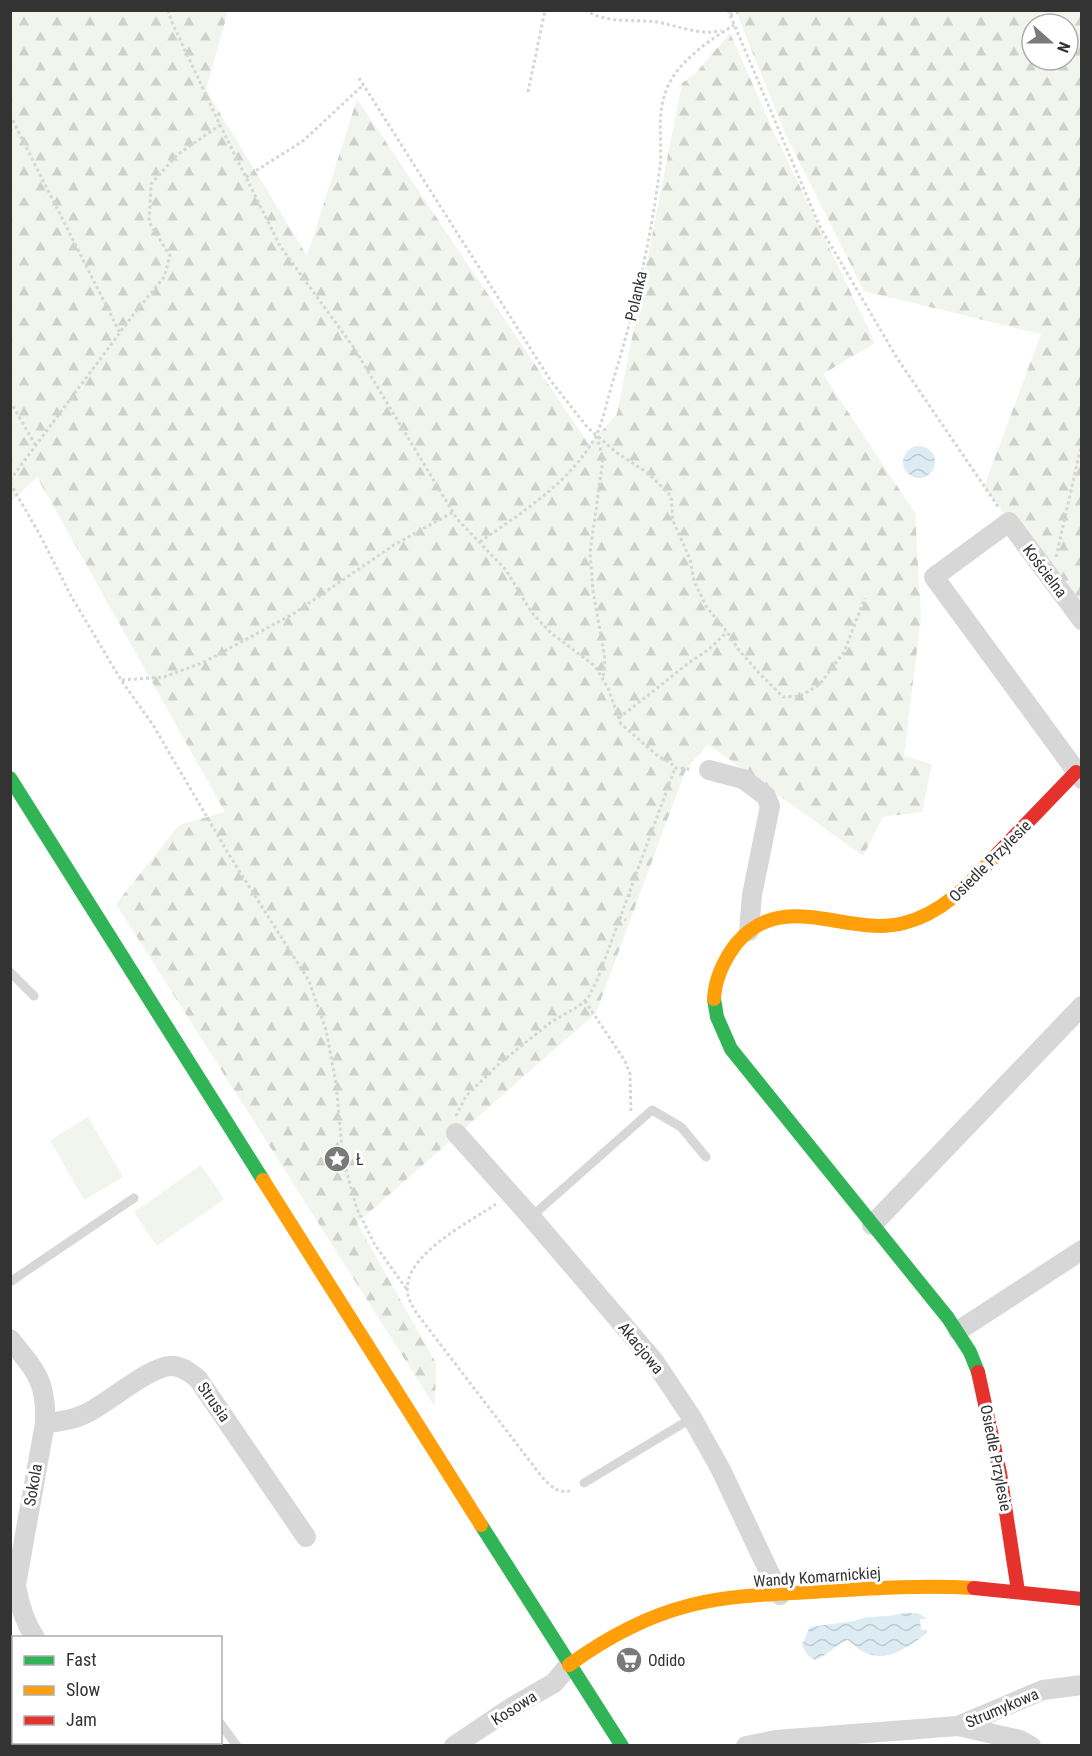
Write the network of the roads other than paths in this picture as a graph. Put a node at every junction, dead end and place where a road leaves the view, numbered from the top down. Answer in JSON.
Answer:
{"nodes":[{"id":1,"x":1009,"y":522,"type":"joint"},
{"id":2,"x":1082,"y":620,"type":"edge"},
{"id":3,"x":709,"y":770,"type":"dead end"},
{"id":4,"x":1079,"y":776,"type":"edge"},
{"id":5,"x":10,"y":778,"type":"edge"},
{"id":6,"x":749,"y":931,"type":"junction"},
{"id":7,"x":10,"y":972,"type":"edge"},
{"id":8,"x":34,"y":996,"type":"dead end"},
{"id":9,"x":1082,"y":1006,"type":"edge"},
{"id":10,"x":456,"y":1133,"type":"road end"},
{"id":11,"x":706,"y":1157,"type":"dead end"},
{"id":12,"x":134,"y":1198,"type":"dead end"},
{"id":13,"x":531,"y":1217,"type":"junction"},
{"id":14,"x":872,"y":1225,"type":"junction"},
{"id":15,"x":1082,"y":1250,"type":"edge"},
{"id":16,"x":10,"y":1282,"type":"edge"},
{"id":17,"x":958,"y":1331,"type":"junction"},
{"id":18,"x":10,"y":1339,"type":"edge"},
{"id":19,"x":693,"y":1418,"type":"junction"},
{"id":20,"x":45,"y":1423,"type":"junction"},
{"id":21,"x":584,"y":1483,"type":"road end"},
{"id":22,"x":306,"y":1538,"type":"dead end"},
{"id":23,"x":13,"y":1583,"type":"edge"},
{"id":24,"x":1018,"y":1591,"type":"junction"},
{"id":25,"x":780,"y":1595,"type":"junction"},
{"id":26,"x":1082,"y":1599,"type":"edge"},
{"id":27,"x":34,"y":1636,"type":"edge"},
{"id":28,"x":569,"y":1665,"type":"junction"},
{"id":29,"x":1082,"y":1685,"type":"edge"},
{"id":30,"x":958,"y":1726,"type":"junction"},
{"id":31,"x":222,"y":1727,"type":"edge"},
{"id":32,"x":237,"y":1746,"type":"edge"},
{"id":33,"x":454,"y":1746,"type":"edge"},
{"id":34,"x":622,"y":1746,"type":"edge"},
{"id":35,"x":746,"y":1746,"type":"edge"},
{"id":36,"x":1031,"y":1746,"type":"edge"}],
"edges":[{"from":1,"to":2,"type":"street","name":"Kościelna"},
{"from":1,"to":4,"type":"street","name":"Osiedle Przylesie"},
{"from":3,"to":6,"type":"street"},
{"from":4,"to":6,"type":"street","name":"Osiedle Przylesie"},
{"from":5,"to":28,"type":"street"},
{"from":6,"to":14,"type":"street","name":"Osiedle Przylesie"},
{"from":7,"to":8,"type":"lane"},
{"from":9,"to":14,"type":"street"},
{"from":10,"to":13,"type":"street","name":"Akacjowa"},
{"from":11,"to":13,"type":"lane"},
{"from":12,"to":16,"type":"lane"},
{"from":13,"to":19,"type":"street","name":"Akacjowa"},
{"from":14,"to":17,"type":"street","name":"Osiedle Przylesie"},
{"from":15,"to":17,"type":"street"},
{"from":17,"to":24,"type":"street","name":"Osiedle Przylesie"},
{"from":18,"to":20,"type":"street","name":"Sokola"},
{"from":19,"to":21,"type":"lane"},
{"from":19,"to":25,"type":"street","name":"Akacjowa"},
{"from":20,"to":22,"type":"street","name":"Strusia"},
{"from":20,"to":23,"type":"street","name":"Sokola"},
{"from":23,"to":27,"type":"street","name":"Sokola"},
{"from":24,"to":25,"type":"street","name":"Wandy Komarnickiej"},
{"from":24,"to":26,"type":"street","name":"Wandy Komarnickiej"},
{"from":25,"to":28,"type":"street","name":"Wandy Komarnickiej"},
{"from":28,"to":33,"type":"street","name":"Kosowa"},
{"from":28,"to":34,"type":"street"},
{"from":29,"to":30,"type":"street","name":"Strumykowa"},
{"from":30,"to":35,"type":"street","name":"Strumykowa"},
{"from":30,"to":36,"type":"street","name":"Strumykowa"},
{"from":31,"to":32,"type":"lane"}]}
